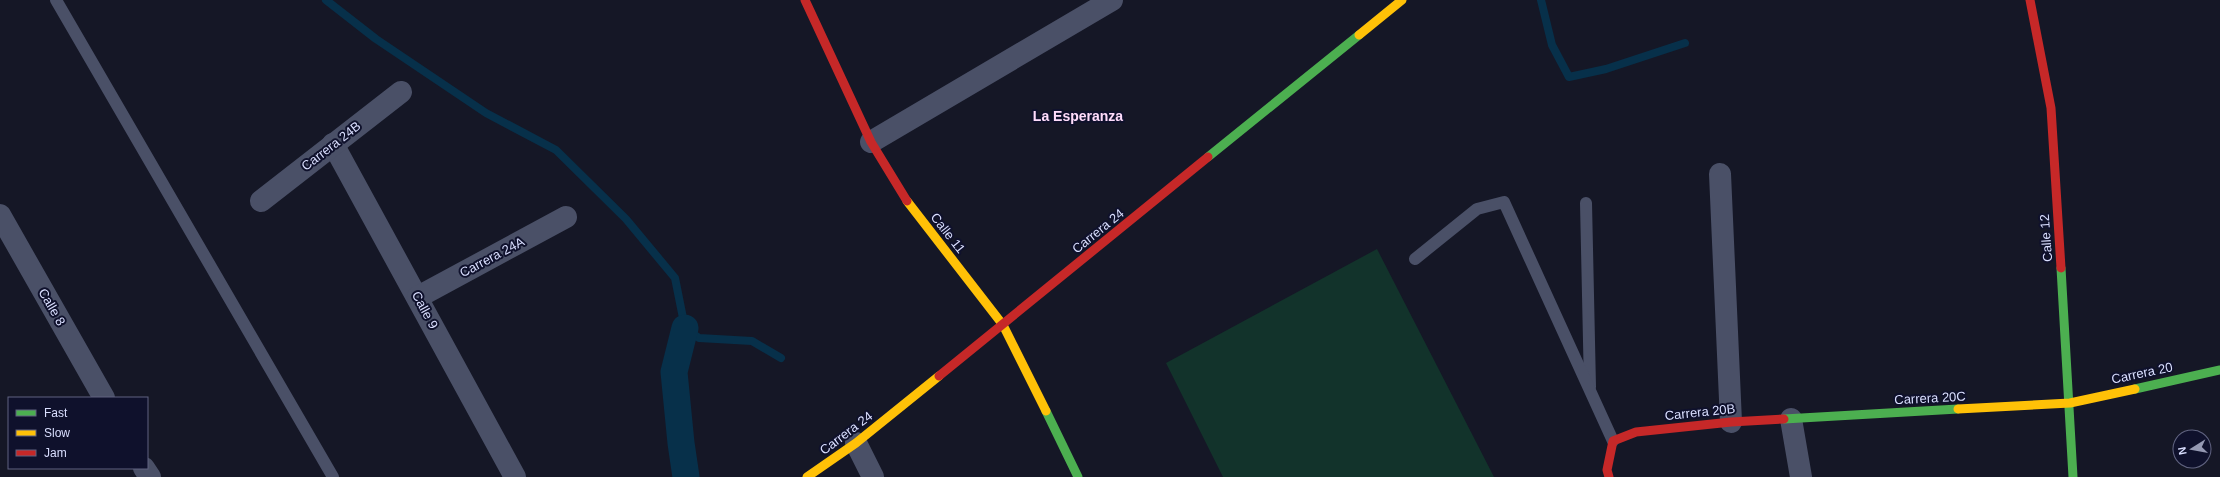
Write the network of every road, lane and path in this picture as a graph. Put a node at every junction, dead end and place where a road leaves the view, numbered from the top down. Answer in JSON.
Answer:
{"nodes":[{"id":1,"x":56,"y":0,"type":"edge"},
{"id":2,"x":1112,"y":0,"type":"edge"},
{"id":3,"x":1402,"y":0,"type":"edge"},
{"id":4,"x":2030,"y":0,"type":"edge"},
{"id":5,"x":809,"y":1,"type":"edge"},
{"id":6,"x":401,"y":92,"type":"dead end"},
{"id":7,"x":871,"y":142,"type":"junction"},
{"id":8,"x":333,"y":144,"type":"junction"},
{"id":9,"x":1720,"y":174,"type":"dead end"},
{"id":10,"x":260,"y":201,"type":"dead end"},
{"id":11,"x":1586,"y":203,"type":"dead end"},
{"id":12,"x":0,"y":215,"type":"edge"},
{"id":13,"x":566,"y":217,"type":"dead end"},
{"id":14,"x":1415,"y":259,"type":"dead end"},
{"id":15,"x":418,"y":297,"type":"junction"},
{"id":16,"x":1003,"y":325,"type":"junction"},
{"id":17,"x":2220,"y":370,"type":"edge"},
{"id":18,"x":1590,"y":392,"type":"junction"},
{"id":19,"x":103,"y":397,"type":"edge"},
{"id":20,"x":2070,"y":402,"type":"junction"},
{"id":21,"x":1791,"y":419,"type":"junction"},
{"id":22,"x":1731,"y":422,"type":"junction"},
{"id":23,"x":1613,"y":441,"type":"junction"},
{"id":24,"x":856,"y":443,"type":"junction"},
{"id":25,"x":334,"y":477,"type":"edge"},
{"id":26,"x":515,"y":477,"type":"edge"},
{"id":27,"x":807,"y":477,"type":"edge"},
{"id":28,"x":874,"y":477,"type":"edge"},
{"id":29,"x":1078,"y":477,"type":"edge"},
{"id":30,"x":1609,"y":477,"type":"edge"},
{"id":31,"x":1801,"y":477,"type":"edge"},
{"id":32,"x":2073,"y":477,"type":"edge"}],
"edges":[{"from":1,"to":25,"type":"lane"},
{"from":2,"to":7,"type":"street"},
{"from":3,"to":16,"type":"street","name":"Carrera 24"},
{"from":4,"to":20,"type":"street","name":"Calle 12"},
{"from":5,"to":7,"type":"street","name":"Calle 11"},
{"from":6,"to":8,"type":"street","name":"Carrera 24B"},
{"from":7,"to":16,"type":"street","name":"Calle 11"},
{"from":8,"to":10,"type":"street","name":"Carrera 24B"},
{"from":8,"to":15,"type":"street","name":"Calle 9"},
{"from":9,"to":22,"type":"street"},
{"from":11,"to":18,"type":"lane"},
{"from":12,"to":19,"type":"street","name":"Calle 8"},
{"from":13,"to":15,"type":"street","name":"Carrera 24A"},
{"from":14,"to":18,"type":"lane"},
{"from":15,"to":26,"type":"street","name":"Calle 9"},
{"from":16,"to":24,"type":"street","name":"Carrera 24"},
{"from":16,"to":29,"type":"street","name":"Calle 11"},
{"from":17,"to":20,"type":"street","name":"Carrera 20"},
{"from":18,"to":23,"type":"lane"},
{"from":20,"to":21,"type":"street","name":"Carrera 20C"},
{"from":20,"to":32,"type":"street","name":"Calle 12"},
{"from":21,"to":22,"type":"street","name":"Carrera 20B"},
{"from":21,"to":31,"type":"street"},
{"from":22,"to":23,"type":"street","name":"Carrera 20B"},
{"from":23,"to":30,"type":"street"},
{"from":24,"to":27,"type":"street","name":"Carrera 24"},
{"from":24,"to":28,"type":"street"}]}
